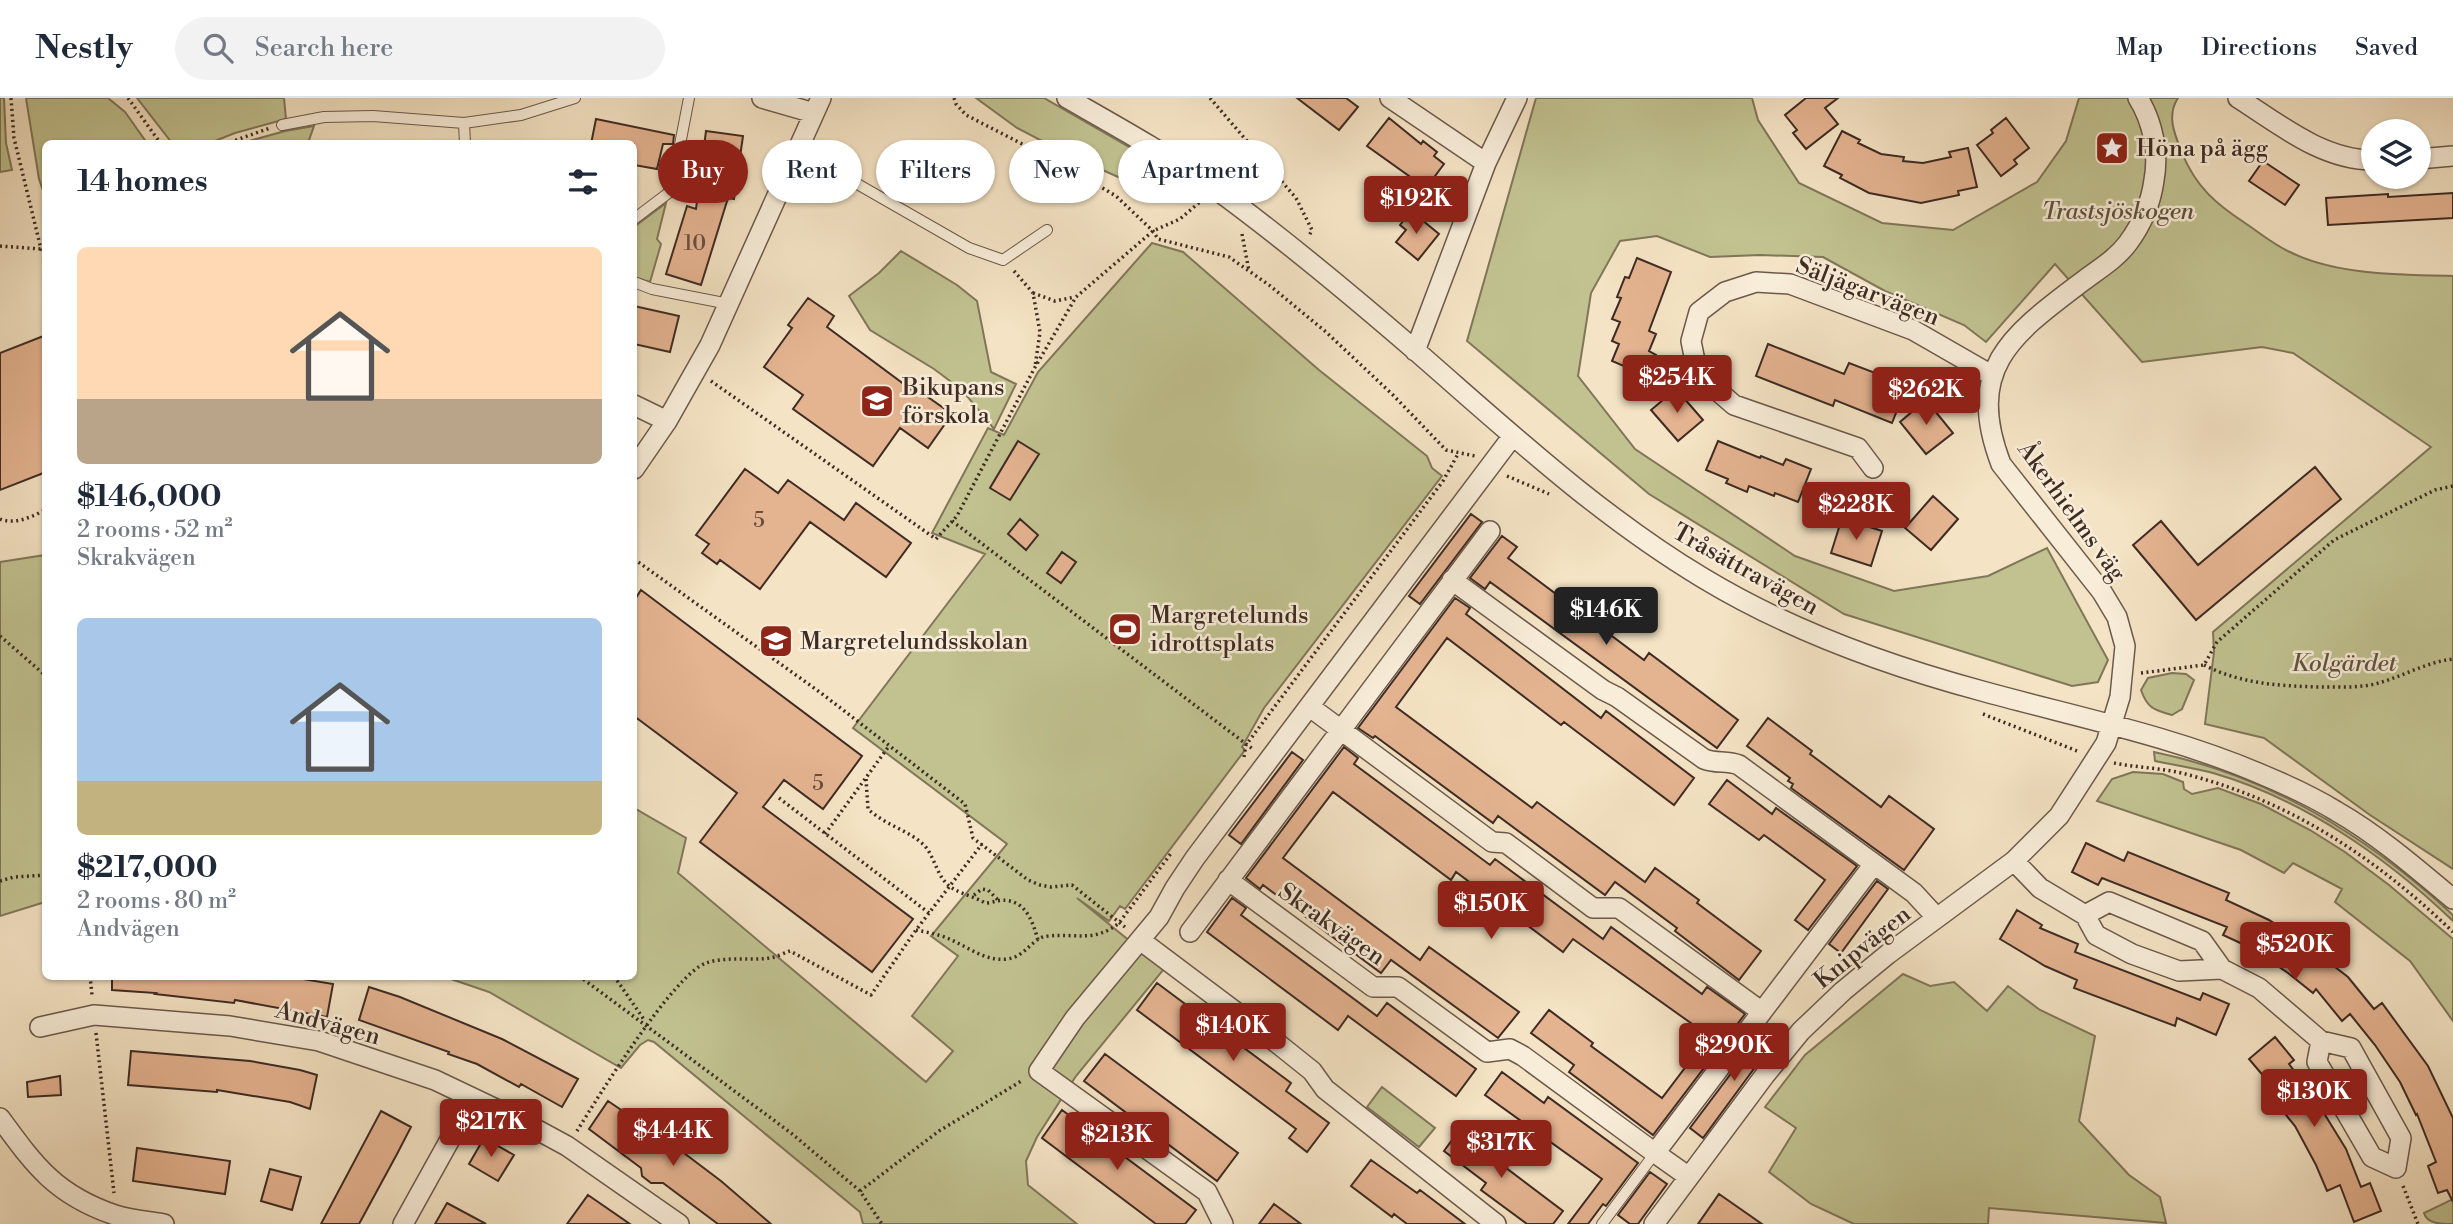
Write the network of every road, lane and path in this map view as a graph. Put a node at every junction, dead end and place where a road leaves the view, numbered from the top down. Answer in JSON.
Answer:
{"nodes":[{"id":1,"x":10,"y":98,"type":"edge"},
{"id":2,"x":128,"y":98,"type":"edge"},
{"id":3,"x":575,"y":98,"type":"edge"},
{"id":4,"x":689,"y":98,"type":"edge"},
{"id":5,"x":762,"y":98,"type":"edge"},
{"id":6,"x":954,"y":98,"type":"edge"},
{"id":7,"x":1067,"y":98,"type":"edge"},
{"id":8,"x":1210,"y":98,"type":"edge"},
{"id":9,"x":1390,"y":98,"type":"edge"},
{"id":10,"x":1517,"y":98,"type":"edge"},
{"id":11,"x":2238,"y":98,"type":"edge"},
{"id":12,"x":2141,"y":99,"type":"edge"},
{"id":13,"x":817,"y":105,"type":"edge"},
{"id":14,"x":464,"y":123,"type":"junction"},
{"id":15,"x":282,"y":125,"type":"joint"},
{"id":16,"x":158,"y":140,"type":"edge"},
{"id":17,"x":233,"y":140,"type":"edge"},
{"id":18,"x":465,"y":140,"type":"edge"},
{"id":19,"x":802,"y":140,"type":"edge"},
{"id":20,"x":2453,"y":156,"type":"edge"},
{"id":21,"x":2431,"y":158,"type":"edge"},
{"id":22,"x":2361,"y":159,"type":"edge"},
{"id":23,"x":1486,"y":163,"type":"junction"},
{"id":24,"x":862,"y":186,"type":"edge"},
{"id":25,"x":774,"y":203,"type":"edge"},
{"id":26,"x":1200,"y":203,"type":"edge"},
{"id":27,"x":637,"y":217,"type":"edge"},
{"id":28,"x":1240,"y":225,"type":"dead end"},
{"id":29,"x":1047,"y":230,"type":"dead end"},
{"id":30,"x":1153,"y":232,"type":"junction"},
{"id":31,"x":0,"y":246,"type":"edge"},
{"id":32,"x":41,"y":249,"type":"joint"},
{"id":33,"x":1300,"y":254,"type":"junction"},
{"id":34,"x":1003,"y":260,"type":"junction"},
{"id":35,"x":1249,"y":271,"type":"junction"},
{"id":36,"x":637,"y":283,"type":"edge"},
{"id":37,"x":1033,"y":293,"type":"junction"},
{"id":38,"x":1076,"y":297,"type":"junction"},
{"id":39,"x":729,"y":304,"type":"junction"},
{"id":40,"x":1415,"y":351,"type":"junction"},
{"id":41,"x":1034,"y":369,"type":"junction"},
{"id":42,"x":1993,"y":376,"type":"junction"},
{"id":43,"x":707,"y":378,"type":"dead end"},
{"id":44,"x":637,"y":406,"type":"edge"},
{"id":45,"x":667,"y":421,"type":"junction"},
{"id":46,"x":1512,"y":437,"type":"junction"},
{"id":47,"x":1458,"y":454,"type":"junction"},
{"id":48,"x":637,"y":465,"type":"edge"},
{"id":49,"x":1489,"y":465,"type":"junction"},
{"id":50,"x":1873,"y":468,"type":"dead end"},
{"id":51,"x":2453,"y":486,"type":"edge"},
{"id":52,"x":1556,"y":498,"type":"dead end"},
{"id":53,"x":42,"y":511,"type":"edge"},
{"id":54,"x":0,"y":519,"type":"edge"},
{"id":55,"x":952,"y":521,"type":"junction"},
{"id":56,"x":1490,"y":531,"type":"dead end"},
{"id":57,"x":637,"y":561,"type":"edge"},
{"id":58,"x":1452,"y":580,"type":"junction"},
{"id":59,"x":0,"y":636,"type":"edge"},
{"id":60,"x":2453,"y":659,"type":"edge"},
{"id":61,"x":2204,"y":665,"type":"junction"},
{"id":62,"x":42,"y":673,"type":"edge"},
{"id":63,"x":2135,"y":674,"type":"dead end"},
{"id":64,"x":1310,"y":707,"type":"junction"},
{"id":65,"x":1972,"y":710,"type":"dead end"},
{"id":66,"x":2112,"y":725,"type":"junction"},
{"id":67,"x":1341,"y":730,"type":"junction"},
{"id":68,"x":2155,"y":737,"type":"junction"},
{"id":69,"x":1246,"y":745,"type":"junction"},
{"id":70,"x":889,"y":746,"type":"junction"},
{"id":71,"x":1244,"y":757,"type":"dead end"},
{"id":72,"x":2098,"y":758,"type":"junction"},
{"id":73,"x":1268,"y":761,"type":"junction"},
{"id":74,"x":2142,"y":767,"type":"junction"},
{"id":75,"x":866,"y":779,"type":"junction"},
{"id":76,"x":779,"y":798,"type":"dead end"},
{"id":77,"x":825,"y":834,"type":"junction"},
{"id":78,"x":982,"y":844,"type":"junction"},
{"id":79,"x":1178,"y":845,"type":"dead end"},
{"id":80,"x":2014,"y":861,"type":"junction"},
{"id":81,"x":1874,"y":864,"type":"junction"},
{"id":82,"x":42,"y":875,"type":"edge"},
{"id":83,"x":1228,"y":880,"type":"junction"},
{"id":84,"x":0,"y":881,"type":"edge"},
{"id":85,"x":950,"y":886,"type":"junction"},
{"id":86,"x":974,"y":895,"type":"junction"},
{"id":87,"x":2453,"y":899,"type":"edge"},
{"id":88,"x":998,"y":900,"type":"junction"},
{"id":89,"x":929,"y":913,"type":"junction"},
{"id":90,"x":2085,"y":915,"type":"junction"},
{"id":91,"x":1937,"y":918,"type":"junction"},
{"id":92,"x":1119,"y":923,"type":"junction"},
{"id":93,"x":916,"y":930,"type":"junction"},
{"id":94,"x":1190,"y":932,"type":"dead end"},
{"id":95,"x":2453,"y":932,"type":"edge"},
{"id":96,"x":1038,"y":940,"type":"junction"},
{"id":97,"x":1140,"y":940,"type":"junction"},
{"id":98,"x":2222,"y":968,"type":"junction"},
{"id":99,"x":90,"y":980,"type":"edge"},
{"id":100,"x":585,"y":980,"type":"edge"},
{"id":101,"x":617,"y":980,"type":"edge"},
{"id":102,"x":1762,"y":1012,"type":"junction"},
{"id":103,"x":94,"y":1015,"type":"junction"},
{"id":104,"x":647,"y":1025,"type":"junction"},
{"id":105,"x":40,"y":1027,"type":"dead end"},
{"id":106,"x":2321,"y":1041,"type":"junction"},
{"id":107,"x":1038,"y":1071,"type":"junction"},
{"id":108,"x":473,"y":1098,"type":"junction"},
{"id":109,"x":0,"y":1118,"type":"edge"},
{"id":110,"x":567,"y":1146,"type":"junction"},
{"id":111,"x":1655,"y":1153,"type":"junction"},
{"id":112,"x":2396,"y":1168,"type":"junction"},
{"id":113,"x":1689,"y":1177,"type":"junction"},
{"id":114,"x":860,"y":1191,"type":"junction"},
{"id":115,"x":116,"y":1220,"type":"edge"},
{"id":116,"x":1656,"y":1223,"type":"edge"},
{"id":117,"x":164,"y":1224,"type":"edge"},
{"id":118,"x":402,"y":1224,"type":"edge"},
{"id":119,"x":679,"y":1224,"type":"edge"},
{"id":120,"x":882,"y":1224,"type":"edge"},
{"id":121,"x":1223,"y":1224,"type":"edge"},
{"id":122,"x":1496,"y":1224,"type":"edge"},
{"id":123,"x":1602,"y":1224,"type":"edge"},
{"id":124,"x":2418,"y":1224,"type":"edge"}],
"edges":[{"from":1,"to":32,"type":"path"},
{"from":2,"to":16,"type":"path"},
{"from":3,"to":14,"type":"lane"},
{"from":4,"to":27,"type":"lane"},
{"from":5,"to":13,"type":"street"},
{"from":6,"to":30,"type":"path"},
{"from":7,"to":33,"type":"street","name":"Tråsättravägen"},
{"from":8,"to":33,"type":"path"},
{"from":9,"to":23,"type":"street"},
{"from":10,"to":23,"type":"street"},
{"from":11,"to":22,"type":"street"},
{"from":12,"to":42,"type":"street","name":"Åkerhielms väg"},
{"from":13,"to":19,"type":"street"},
{"from":14,"to":15,"type":"lane"},
{"from":14,"to":18,"type":"lane"},
{"from":15,"to":17,"type":"path"},
{"from":20,"to":21,"type":"street"},
{"from":23,"to":40,"type":"street"},
{"from":24,"to":34,"type":"lane"},
{"from":25,"to":39,"type":"street"},
{"from":26,"to":30,"type":"path"},
{"from":28,"to":35,"type":"path"},
{"from":29,"to":34,"type":"lane"},
{"from":30,"to":35,"type":"path"},
{"from":30,"to":38,"type":"path"},
{"from":31,"to":32,"type":"path"},
{"from":33,"to":40,"type":"street","name":"Tråsättravägen"},
{"from":34,"to":37,"type":"path"},
{"from":35,"to":47,"type":"path"},
{"from":36,"to":39,"type":"lane"},
{"from":37,"to":38,"type":"path"},
{"from":37,"to":41,"type":"path"},
{"from":38,"to":41,"type":"path"},
{"from":39,"to":45,"type":"street"},
{"from":40,"to":46,"type":"street","name":"Tråsättravägen"},
{"from":41,"to":55,"type":"path"},
{"from":42,"to":50,"type":"street","name":"Säljägarvägen"},
{"from":42,"to":66,"type":"street","name":"Åkerhielms väg"},
{"from":43,"to":55,"type":"path"},
{"from":44,"to":45,"type":"street"},
{"from":45,"to":48,"type":"street"},
{"from":46,"to":49,"type":"street"},
{"from":46,"to":66,"type":"street","name":"Tråsättravägen"},
{"from":47,"to":49,"type":"path"},
{"from":47,"to":69,"type":"path"},
{"from":49,"to":52,"type":"path"},
{"from":49,"to":64,"type":"street"},
{"from":51,"to":61,"type":"path"},
{"from":53,"to":54,"type":"path"},
{"from":55,"to":69,"type":"path"},
{"from":56,"to":58,"type":"street"},
{"from":57,"to":70,"type":"path"},
{"from":58,"to":67,"type":"street"},
{"from":58,"to":81,"type":"street"},
{"from":59,"to":62,"type":"path"},
{"from":60,"to":61,"type":"path"},
{"from":61,"to":63,"type":"path"},
{"from":64,"to":67,"type":"street"},
{"from":64,"to":73,"type":"street"},
{"from":65,"to":72,"type":"path"},
{"from":66,"to":68,"type":"street","name":"Tråsättravägen"},
{"from":66,"to":72,"type":"street","name":"Knipvägen"},
{"from":67,"to":83,"type":"street"},
{"from":67,"to":102,"type":"street"},
{"from":68,"to":74,"type":"path"},
{"from":68,"to":87,"type":"street","name":"Tråsättravägen"},
{"from":69,"to":71,"type":"path"},
{"from":69,"to":73,"type":"path"},
{"from":70,"to":75,"type":"path"},
{"from":70,"to":78,"type":"path"},
{"from":72,"to":74,"type":"path"},
{"from":72,"to":80,"type":"street","name":"Knipvägen"},
{"from":73,"to":97,"type":"street"},
{"from":74,"to":95,"type":"path"},
{"from":75,"to":77,"type":"path"},
{"from":75,"to":85,"type":"path"},
{"from":76,"to":77,"type":"path"},
{"from":77,"to":89,"type":"path"},
{"from":78,"to":85,"type":"path"},
{"from":78,"to":92,"type":"path"},
{"from":79,"to":92,"type":"path"},
{"from":80,"to":90,"type":"street"},
{"from":80,"to":91,"type":"street","name":"Knipvägen"},
{"from":81,"to":91,"type":"street"},
{"from":81,"to":102,"type":"street"},
{"from":82,"to":84,"type":"path"},
{"from":83,"to":94,"type":"street"},
{"from":83,"to":111,"type":"street","name":"Skrakvägen"},
{"from":85,"to":86,"type":"path"},
{"from":85,"to":89,"type":"path"},
{"from":86,"to":88,"type":"path"},
{"from":86,"to":88,"type":"path"},
{"from":88,"to":96,"type":"path"},
{"from":89,"to":93,"type":"path"},
{"from":90,"to":98,"type":"street"},
{"from":90,"to":98,"type":"street"},
{"from":91,"to":113,"type":"street","name":"Knipvägen"},
{"from":92,"to":96,"type":"path"},
{"from":92,"to":97,"type":"path"},
{"from":93,"to":96,"type":"path"},
{"from":93,"to":104,"type":"path"},
{"from":97,"to":107,"type":"street"},
{"from":97,"to":122,"type":"street"},
{"from":98,"to":106,"type":"street"},
{"from":99,"to":103,"type":"path"},
{"from":100,"to":104,"type":"path"},
{"from":101,"to":104,"type":"path"},
{"from":102,"to":111,"type":"street"},
{"from":103,"to":105,"type":"street","name":"Andvägen"},
{"from":103,"to":108,"type":"street","name":"Andvägen"},
{"from":103,"to":115,"type":"path"},
{"from":104,"to":110,"type":"path"},
{"from":104,"to":114,"type":"path"},
{"from":106,"to":112,"type":"street"},
{"from":106,"to":112,"type":"street"},
{"from":107,"to":114,"type":"path"},
{"from":107,"to":121,"type":"street"},
{"from":108,"to":110,"type":"street","name":"Andvägen"},
{"from":108,"to":118,"type":"street"},
{"from":109,"to":115,"type":"street"},
{"from":110,"to":119,"type":"street","name":"Andvägen"},
{"from":111,"to":113,"type":"street","name":"Skrakvägen"},
{"from":111,"to":123,"type":"lane"},
{"from":112,"to":124,"type":"path"},
{"from":113,"to":116,"type":"street","name":"Knipvägen"},
{"from":114,"to":120,"type":"path"},
{"from":115,"to":117,"type":"street"}]}
